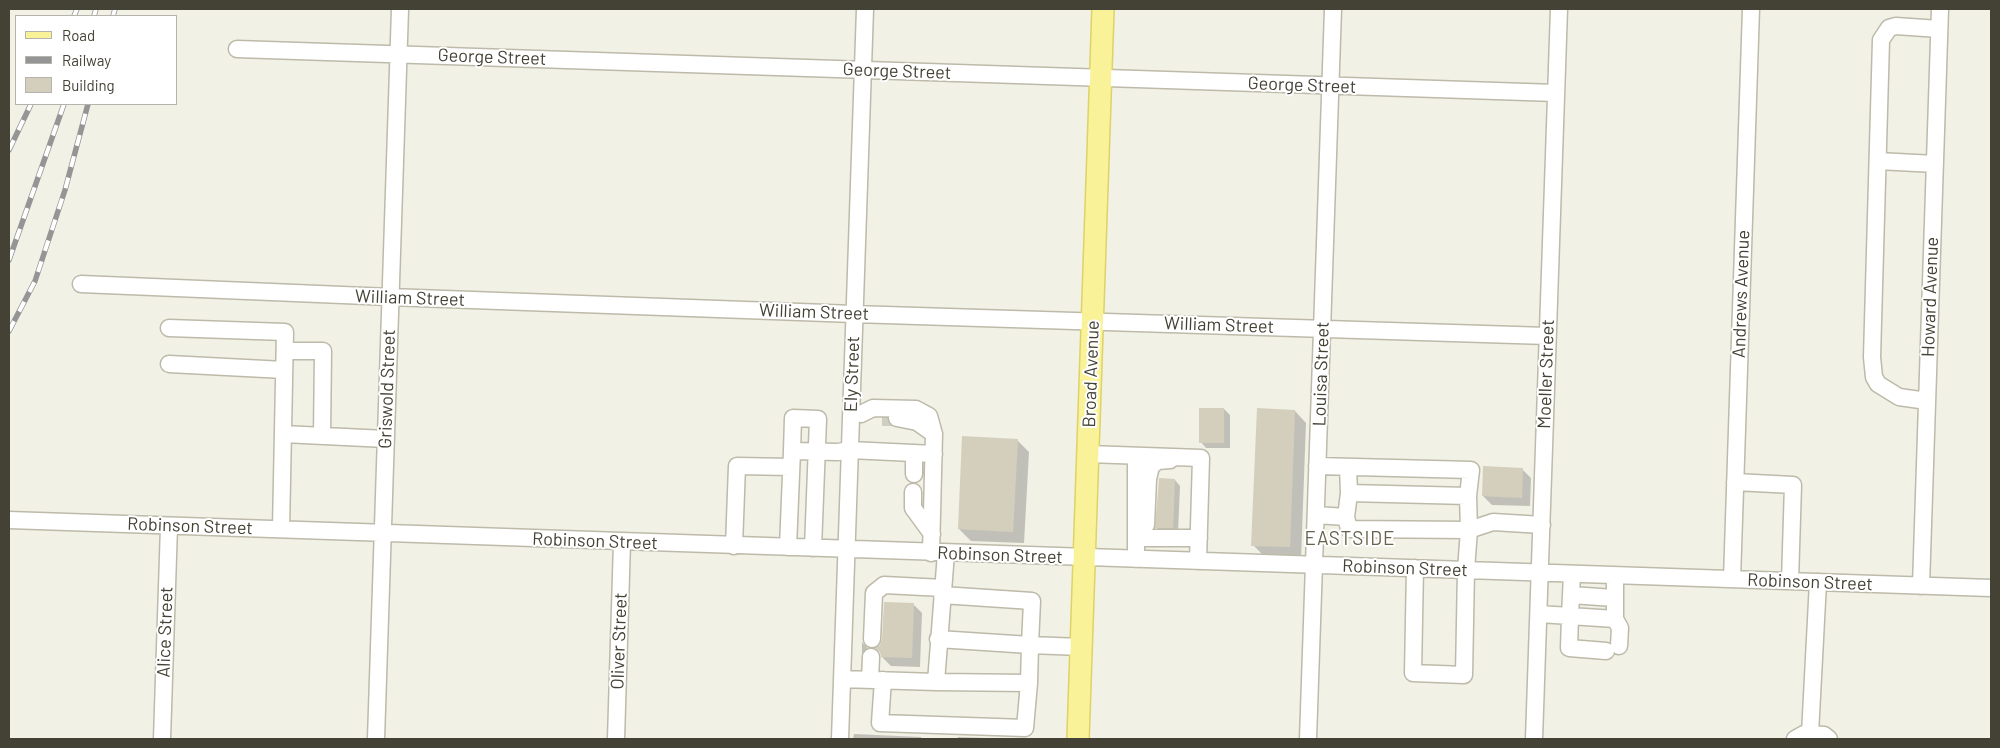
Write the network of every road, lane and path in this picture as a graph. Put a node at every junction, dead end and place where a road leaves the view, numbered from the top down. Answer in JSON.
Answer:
{"nodes":[{"id":1,"x":400,"y":9,"type":"edge"},
{"id":2,"x":865,"y":9,"type":"edge"},
{"id":3,"x":1103,"y":9,"type":"edge"},
{"id":4,"x":1333,"y":9,"type":"edge"},
{"id":5,"x":1559,"y":9,"type":"edge"},
{"id":6,"x":1751,"y":9,"type":"edge"},
{"id":7,"x":1940,"y":9,"type":"edge"},
{"id":8,"x":1939,"y":29,"type":"junction"},
{"id":9,"x":237,"y":49,"type":"dead end"},
{"id":10,"x":399,"y":54,"type":"junction"},
{"id":11,"x":863,"y":70,"type":"junction"},
{"id":12,"x":1101,"y":78,"type":"junction"},
{"id":13,"x":1331,"y":86,"type":"junction"},
{"id":14,"x":1556,"y":93,"type":"junction"},
{"id":15,"x":1878,"y":161,"type":"junction"},
{"id":16,"x":1935,"y":164,"type":"junction"},
{"id":17,"x":81,"y":284,"type":"dead end"},
{"id":18,"x":390,"y":297,"type":"junction"},
{"id":19,"x":854,"y":314,"type":"junction"},
{"id":20,"x":1093,"y":321,"type":"junction"},
{"id":21,"x":169,"y":328,"type":"dead end"},
{"id":22,"x":1323,"y":328,"type":"junction"},
{"id":23,"x":1547,"y":336,"type":"junction"},
{"id":24,"x":285,"y":350,"type":"junction"},
{"id":25,"x":169,"y":364,"type":"dead end"},
{"id":26,"x":284,"y":370,"type":"junction"},
{"id":27,"x":1927,"y":401,"type":"junction"},
{"id":28,"x":856,"y":414,"type":"junction"},
{"id":29,"x":283,"y":434,"type":"junction"},
{"id":30,"x":934,"y":434,"type":"junction"},
{"id":31,"x":322,"y":436,"type":"junction"},
{"id":32,"x":386,"y":439,"type":"junction"},
{"id":33,"x":792,"y":450,"type":"junction"},
{"id":34,"x":850,"y":450,"type":"junction"},
{"id":35,"x":817,"y":452,"type":"junction"},
{"id":36,"x":914,"y":453,"type":"junction"},
{"id":37,"x":934,"y":454,"type":"junction"},
{"id":38,"x":1088,"y":454,"type":"junction"},
{"id":39,"x":1136,"y":456,"type":"junction"},
{"id":40,"x":1187,"y":458,"type":"junction"},
{"id":41,"x":1317,"y":466,"type":"junction"},
{"id":42,"x":791,"y":467,"type":"junction"},
{"id":43,"x":1348,"y":467,"type":"junction"},
{"id":44,"x":914,"y":474,"type":"dead end"},
{"id":45,"x":1735,"y":482,"type":"junction"},
{"id":46,"x":913,"y":492,"type":"dead end"},
{"id":47,"x":1349,"y":494,"type":"junction"},
{"id":48,"x":1468,"y":496,"type":"junction"},
{"id":49,"x":1316,"y":515,"type":"junction"},
{"id":50,"x":1346,"y":517,"type":"junction"},
{"id":51,"x":9,"y":520,"type":"edge"},
{"id":52,"x":170,"y":526,"type":"junction"},
{"id":53,"x":1542,"y":526,"type":"junction"},
{"id":54,"x":281,"y":529,"type":"junction"},
{"id":55,"x":1469,"y":530,"type":"junction"},
{"id":56,"x":383,"y":533,"type":"junction"},
{"id":57,"x":932,"y":534,"type":"junction"},
{"id":58,"x":1136,"y":536,"type":"junction"},
{"id":59,"x":1199,"y":538,"type":"junction"},
{"id":60,"x":622,"y":542,"type":"junction"},
{"id":61,"x":734,"y":546,"type":"junction"},
{"id":62,"x":788,"y":547,"type":"junction"},
{"id":63,"x":813,"y":548,"type":"junction"},
{"id":64,"x":847,"y":549,"type":"junction"},
{"id":65,"x":938,"y":552,"type":"junction"},
{"id":66,"x":1085,"y":558,"type":"junction"},
{"id":67,"x":1136,"y":559,"type":"junction"},
{"id":68,"x":1198,"y":561,"type":"junction"},
{"id":69,"x":1313,"y":565,"type":"junction"},
{"id":70,"x":1415,"y":568,"type":"junction"},
{"id":71,"x":1466,"y":570,"type":"junction"},
{"id":72,"x":1540,"y":573,"type":"junction"},
{"id":73,"x":1572,"y":574,"type":"junction"},
{"id":74,"x":1615,"y":576,"type":"junction"},
{"id":75,"x":1732,"y":579,"type":"junction"},
{"id":76,"x":1790,"y":582,"type":"junction"},
{"id":77,"x":1818,"y":582,"type":"junction"},
{"id":78,"x":1921,"y":586,"type":"junction"},
{"id":79,"x":1991,"y":588,"type":"edge"},
{"id":80,"x":942,"y":591,"type":"junction"},
{"id":81,"x":1571,"y":595,"type":"junction"},
{"id":82,"x":1614,"y":598,"type":"junction"},
{"id":83,"x":1539,"y":614,"type":"junction"},
{"id":84,"x":1570,"y":616,"type":"junction"},
{"id":85,"x":1615,"y":619,"type":"junction"},
{"id":86,"x":872,"y":639,"type":"dead end"},
{"id":87,"x":938,"y":639,"type":"junction"},
{"id":88,"x":1030,"y":644,"type":"junction"},
{"id":89,"x":1082,"y":646,"type":"junction"},
{"id":90,"x":871,"y":657,"type":"dead end"},
{"id":91,"x":842,"y":679,"type":"junction"},
{"id":92,"x":876,"y":680,"type":"junction"},
{"id":93,"x":936,"y":682,"type":"junction"},
{"id":94,"x":1029,"y":683,"type":"junction"},
{"id":95,"x":1803,"y":736,"type":"edge"},
{"id":96,"x":162,"y":739,"type":"edge"},
{"id":97,"x":376,"y":739,"type":"edge"},
{"id":98,"x":616,"y":739,"type":"edge"},
{"id":99,"x":840,"y":739,"type":"edge"},
{"id":100,"x":1078,"y":739,"type":"edge"},
{"id":101,"x":1308,"y":739,"type":"edge"},
{"id":102,"x":1534,"y":739,"type":"edge"},
{"id":103,"x":1828,"y":739,"type":"edge"}],
"edges":[{"from":1,"to":10,"type":"street","name":"Griswold Street"},
{"from":2,"to":11,"type":"street","name":"Ely Street"},
{"from":3,"to":12,"type":"main road","name":"Broad Avenue"},
{"from":4,"to":13,"type":"street","name":"Louisa Street"},
{"from":5,"to":14,"type":"street","name":"Moeller Street"},
{"from":6,"to":45,"type":"street","name":"Andrews Avenue"},
{"from":7,"to":8,"type":"street","name":"Howard Avenue"},
{"from":8,"to":15,"type":"street"},
{"from":8,"to":16,"type":"street","name":"Howard Avenue"},
{"from":9,"to":10,"type":"street","name":"George Street"},
{"from":10,"to":11,"type":"street","name":"George Street"},
{"from":10,"to":18,"type":"street","name":"Griswold Street"},
{"from":11,"to":12,"type":"street","name":"George Street"},
{"from":11,"to":19,"type":"street","name":"Ely Street"},
{"from":12,"to":13,"type":"street","name":"George Street"},
{"from":12,"to":20,"type":"main road","name":"Broad Avenue"},
{"from":13,"to":14,"type":"street","name":"George Street"},
{"from":13,"to":22,"type":"street","name":"Louisa Street"},
{"from":14,"to":23,"type":"street","name":"Moeller Street"},
{"from":15,"to":16,"type":"street"},
{"from":15,"to":27,"type":"street"},
{"from":16,"to":27,"type":"street","name":"Howard Avenue"},
{"from":17,"to":18,"type":"street","name":"William Street"},
{"from":18,"to":19,"type":"street","name":"William Street"},
{"from":18,"to":32,"type":"street","name":"Griswold Street"},
{"from":19,"to":20,"type":"street","name":"William Street"},
{"from":19,"to":28,"type":"street","name":"Ely Street"},
{"from":20,"to":22,"type":"street","name":"William Street"},
{"from":20,"to":38,"type":"main road","name":"Broad Avenue"},
{"from":21,"to":24,"type":"street"},
{"from":22,"to":23,"type":"street","name":"William Street"},
{"from":22,"to":41,"type":"street","name":"Louisa Street"},
{"from":23,"to":53,"type":"street","name":"Moeller Street"},
{"from":24,"to":26,"type":"street"},
{"from":24,"to":31,"type":"street"},
{"from":25,"to":26,"type":"street"},
{"from":26,"to":29,"type":"street"},
{"from":27,"to":78,"type":"street","name":"Howard Avenue"},
{"from":28,"to":30,"type":"street"},
{"from":28,"to":30,"type":"street"},
{"from":28,"to":34,"type":"street","name":"Ely Street"},
{"from":29,"to":31,"type":"street"},
{"from":29,"to":54,"type":"street"},
{"from":30,"to":37,"type":"street"},
{"from":31,"to":32,"type":"street"},
{"from":32,"to":56,"type":"street","name":"Griswold Street"},
{"from":33,"to":35,"type":"street"},
{"from":33,"to":35,"type":"street"},
{"from":33,"to":42,"type":"street"},
{"from":34,"to":35,"type":"street"},
{"from":34,"to":36,"type":"street"},
{"from":34,"to":64,"type":"street","name":"Ely Street"},
{"from":35,"to":63,"type":"street"},
{"from":36,"to":37,"type":"street"},
{"from":36,"to":44,"type":"street"},
{"from":37,"to":57,"type":"street"},
{"from":38,"to":39,"type":"street"},
{"from":38,"to":66,"type":"main road","name":"Broad Avenue"},
{"from":39,"to":40,"type":"street"},
{"from":39,"to":58,"type":"street"},
{"from":40,"to":58,"type":"street"},
{"from":40,"to":59,"type":"street"},
{"from":41,"to":43,"type":"street"},
{"from":41,"to":49,"type":"street","name":"Louisa Street"},
{"from":42,"to":61,"type":"street"},
{"from":42,"to":62,"type":"street"},
{"from":43,"to":47,"type":"street"},
{"from":43,"to":48,"type":"street"},
{"from":45,"to":75,"type":"street","name":"Andrews Avenue"},
{"from":45,"to":76,"type":"street"},
{"from":46,"to":57,"type":"street"},
{"from":47,"to":48,"type":"street"},
{"from":47,"to":50,"type":"street"},
{"from":48,"to":55,"type":"street"},
{"from":49,"to":50,"type":"street"},
{"from":49,"to":69,"type":"street","name":"Louisa Street"},
{"from":50,"to":55,"type":"street"},
{"from":51,"to":52,"type":"street","name":"Robinson Street"},
{"from":52,"to":54,"type":"street","name":"Robinson Street"},
{"from":52,"to":96,"type":"street","name":"Alice Street"},
{"from":53,"to":55,"type":"street"},
{"from":53,"to":72,"type":"street","name":"Moeller Street"},
{"from":54,"to":56,"type":"street","name":"Robinson Street"},
{"from":55,"to":71,"type":"street"},
{"from":56,"to":60,"type":"street","name":"Robinson Street"},
{"from":56,"to":97,"type":"street","name":"Griswold Street"},
{"from":57,"to":65,"type":"street"},
{"from":58,"to":59,"type":"street"},
{"from":58,"to":67,"type":"street"},
{"from":59,"to":68,"type":"street"},
{"from":60,"to":61,"type":"street","name":"Robinson Street"},
{"from":60,"to":98,"type":"street","name":"Oliver Street"},
{"from":61,"to":62,"type":"street","name":"Robinson Street"},
{"from":62,"to":63,"type":"street","name":"Robinson Street"},
{"from":63,"to":64,"type":"street","name":"Robinson Street"},
{"from":64,"to":65,"type":"street","name":"Robinson Street"},
{"from":64,"to":91,"type":"street","name":"Ely Street"},
{"from":65,"to":66,"type":"street","name":"Robinson Street"},
{"from":65,"to":80,"type":"street"},
{"from":66,"to":67,"type":"street","name":"Robinson Street"},
{"from":66,"to":89,"type":"main road","name":"Broad Avenue"},
{"from":67,"to":68,"type":"street","name":"Robinson Street"},
{"from":68,"to":69,"type":"street","name":"Robinson Street"},
{"from":69,"to":70,"type":"street","name":"Robinson Street"},
{"from":69,"to":101,"type":"street","name":"Louisa Street"},
{"from":70,"to":71,"type":"street","name":"Robinson Street"},
{"from":70,"to":71,"type":"street"},
{"from":71,"to":72,"type":"street","name":"Robinson Street"},
{"from":72,"to":73,"type":"street","name":"Robinson Street"},
{"from":72,"to":83,"type":"street","name":"Moeller Street"},
{"from":73,"to":74,"type":"street","name":"Robinson Street"},
{"from":73,"to":81,"type":"street"},
{"from":74,"to":75,"type":"street","name":"Robinson Street"},
{"from":74,"to":82,"type":"street"},
{"from":75,"to":76,"type":"street","name":"Robinson Street"},
{"from":76,"to":77,"type":"street","name":"Robinson Street"},
{"from":77,"to":78,"type":"street","name":"Robinson Street"},
{"from":77,"to":95,"type":"street"},
{"from":78,"to":79,"type":"street","name":"Robinson Street"},
{"from":80,"to":86,"type":"street"},
{"from":80,"to":87,"type":"street"},
{"from":80,"to":88,"type":"street"},
{"from":81,"to":82,"type":"street"},
{"from":81,"to":84,"type":"street"},
{"from":82,"to":85,"type":"street"},
{"from":83,"to":84,"type":"street"},
{"from":83,"to":102,"type":"street","name":"Moeller Street"},
{"from":84,"to":85,"type":"street"},
{"from":84,"to":85,"type":"street"},
{"from":87,"to":88,"type":"street"},
{"from":87,"to":93,"type":"street"},
{"from":88,"to":89,"type":"street"},
{"from":88,"to":94,"type":"street"},
{"from":89,"to":100,"type":"main road","name":"Broad Avenue"},
{"from":90,"to":92,"type":"street"},
{"from":91,"to":92,"type":"street"},
{"from":91,"to":99,"type":"street","name":"Ely Street"},
{"from":92,"to":93,"type":"street"},
{"from":92,"to":94,"type":"street"},
{"from":93,"to":94,"type":"street"},
{"from":95,"to":103,"type":"street"}]}
